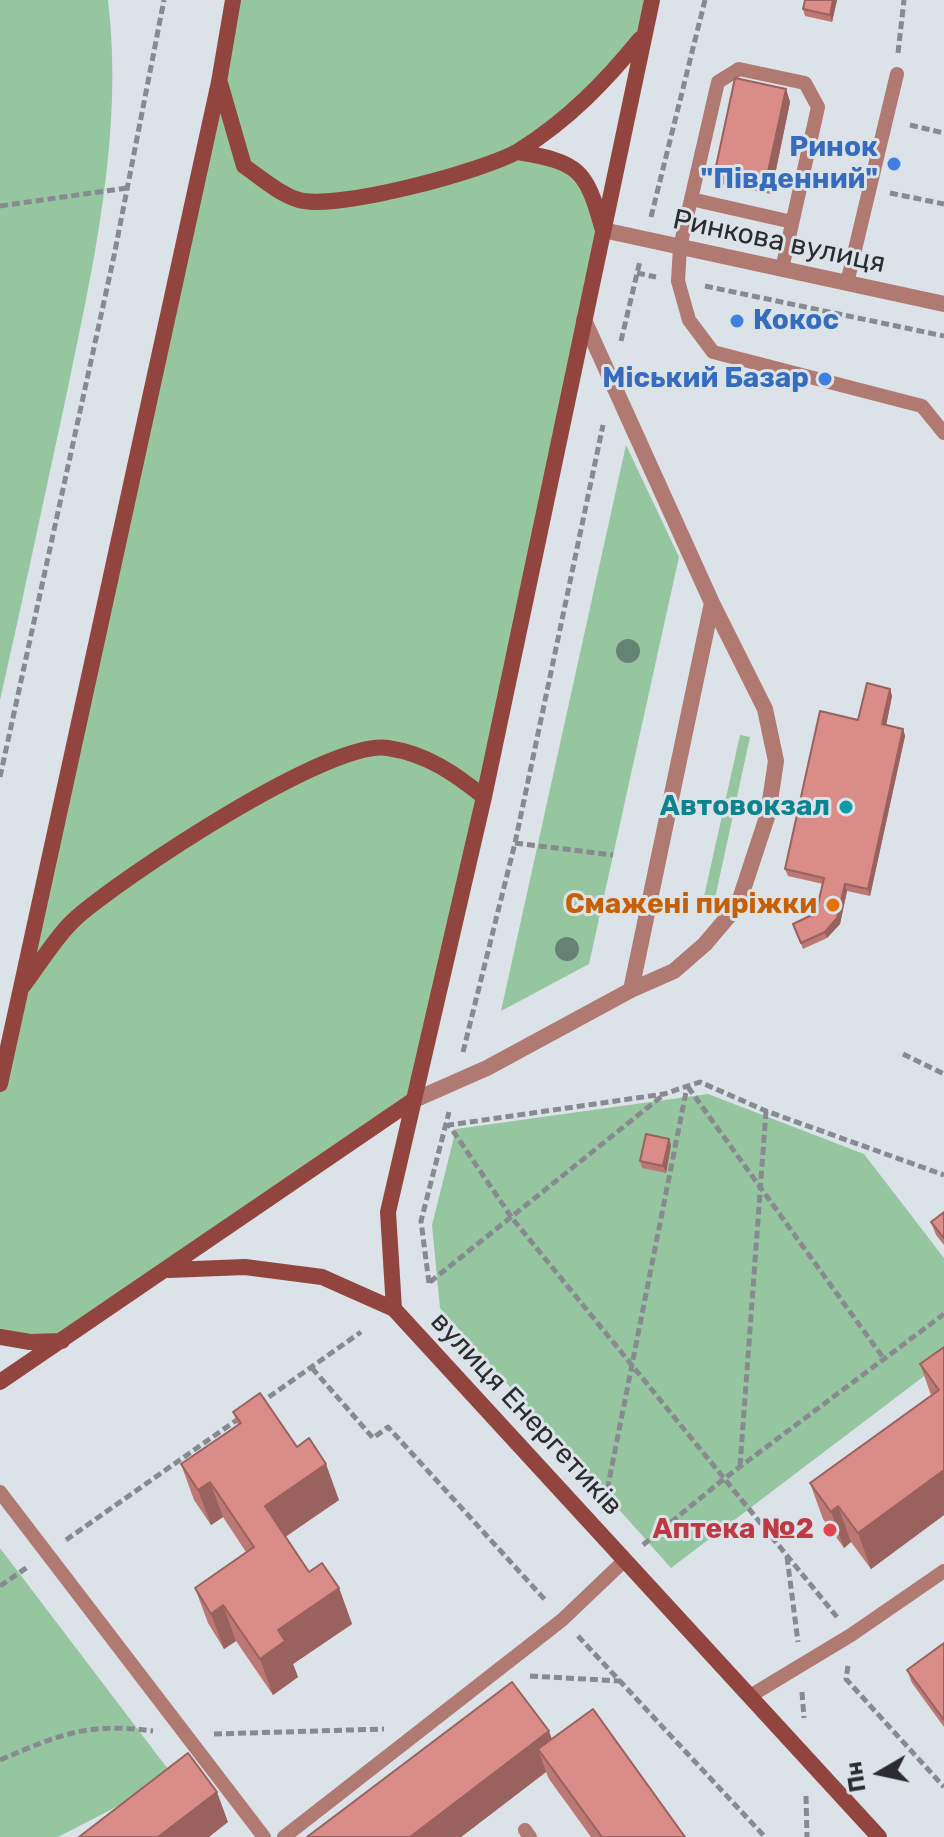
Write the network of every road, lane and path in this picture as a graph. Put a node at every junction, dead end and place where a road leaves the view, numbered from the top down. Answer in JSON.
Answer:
{"nodes":[{"id":1,"x":164,"y":0,"type":"edge"},
{"id":2,"x":233,"y":0,"type":"edge"},
{"id":3,"x":652,"y":0,"type":"edge"},
{"id":4,"x":705,"y":0,"type":"edge"},
{"id":5,"x":904,"y":0,"type":"edge"},
{"id":6,"x":901,"y":21,"type":"dead end"},
{"id":7,"x":642,"y":36,"type":"junction"},
{"id":8,"x":897,"y":74,"type":"dead end"},
{"id":9,"x":219,"y":82,"type":"junction"},
{"id":10,"x":886,"y":120,"type":"junction"},
{"id":11,"x":944,"y":133,"type":"edge"},
{"id":12,"x":518,"y":152,"type":"junction"},
{"id":13,"x":127,"y":188,"type":"junction"},
{"id":14,"x":870,"y":188,"type":"junction"},
{"id":15,"x":691,"y":199,"type":"junction"},
{"id":16,"x":944,"y":204,"type":"edge"},
{"id":17,"x":0,"y":206,"type":"edge"},
{"id":18,"x":792,"y":222,"type":"junction"},
{"id":19,"x":603,"y":230,"type":"junction"},
{"id":20,"x":645,"y":239,"type":"junction"},
{"id":21,"x":680,"y":247,"type":"junction"},
{"id":22,"x":782,"y":269,"type":"junction"},
{"id":23,"x":637,"y":273,"type":"junction"},
{"id":24,"x":678,"y":281,"type":"junction"},
{"id":25,"x":847,"y":283,"type":"junction"},
{"id":26,"x":944,"y":304,"type":"edge"},
{"id":27,"x":584,"y":320,"type":"junction"},
{"id":28,"x":944,"y":336,"type":"edge"},
{"id":29,"x":612,"y":381,"type":"junction"},
{"id":30,"x":944,"y":433,"type":"edge"},
{"id":31,"x":712,"y":603,"type":"junction"},
{"id":32,"x":0,"y":777,"type":"edge"},
{"id":33,"x":484,"y":797,"type":"junction"},
{"id":34,"x":515,"y":843,"type":"junction"},
{"id":35,"x":613,"y":855,"type":"dead end"},
{"id":36,"x":21,"y":989,"type":"junction"},
{"id":37,"x":631,"y":990,"type":"junction"},
{"id":38,"x":903,"y":1054,"type":"dead end"},
{"id":39,"x":944,"y":1074,"type":"edge"},
{"id":40,"x":455,"y":1081,"type":"junction"},
{"id":41,"x":0,"y":1084,"type":"edge"},
{"id":42,"x":687,"y":1086,"type":"junction"},
{"id":43,"x":664,"y":1094,"type":"junction"},
{"id":44,"x":412,"y":1101,"type":"junction"},
{"id":45,"x":766,"y":1111,"type":"junction"},
{"id":46,"x":944,"y":1175,"type":"edge"},
{"id":47,"x":760,"y":1186,"type":"junction"},
{"id":48,"x":512,"y":1218,"type":"junction"},
{"id":49,"x":169,"y":1270,"type":"junction"},
{"id":50,"x":394,"y":1309,"type":"junction"},
{"id":51,"x":944,"y":1314,"type":"edge"},
{"id":52,"x":361,"y":1332,"type":"dead end"},
{"id":53,"x":0,"y":1337,"type":"edge"},
{"id":54,"x":63,"y":1341,"type":"junction"},
{"id":55,"x":884,"y":1359,"type":"junction"},
{"id":56,"x":633,"y":1366,"type":"junction"},
{"id":57,"x":312,"y":1368,"type":"junction"},
{"id":58,"x":0,"y":1382,"type":"edge"},
{"id":59,"x":740,"y":1467,"type":"junction"},
{"id":60,"x":725,"y":1478,"type":"junction"},
{"id":61,"x":0,"y":1492,"type":"edge"},
{"id":62,"x":599,"y":1531,"type":"junction"},
{"id":63,"x":46,"y":1554,"type":"junction"},
{"id":64,"x":625,"y":1560,"type":"junction"},
{"id":65,"x":944,"y":1571,"type":"edge"},
{"id":66,"x":0,"y":1586,"type":"edge"},
{"id":67,"x":562,"y":1620,"type":"junction"},
{"id":68,"x":851,"y":1635,"type":"junction"},
{"id":69,"x":493,"y":1674,"type":"junction"},
{"id":70,"x":620,"y":1681,"type":"junction"},
{"id":71,"x":750,"y":1696,"type":"junction"},
{"id":72,"x":424,"y":1728,"type":"junction"},
{"id":73,"x":186,"y":1735,"type":"junction"},
{"id":74,"x":0,"y":1760,"type":"edge"},
{"id":75,"x":944,"y":1787,"type":"edge"},
{"id":76,"x":264,"y":1837,"type":"edge"},
{"id":77,"x":284,"y":1837,"type":"edge"},
{"id":78,"x":765,"y":1837,"type":"edge"},
{"id":79,"x":879,"y":1837,"type":"edge"}],
"edges":[{"from":1,"to":13,"type":"path"},
{"from":2,"to":9,"type":"main road"},
{"from":3,"to":7,"type":"main road"},
{"from":4,"to":20,"type":"path"},
{"from":5,"to":6,"type":"path"},
{"from":7,"to":12,"type":"main road"},
{"from":7,"to":19,"type":"main road"},
{"from":8,"to":10,"type":"lane"},
{"from":9,"to":12,"type":"main road"},
{"from":9,"to":36,"type":"main road"},
{"from":10,"to":11,"type":"path"},
{"from":10,"to":14,"type":"lane"},
{"from":12,"to":19,"type":"main road"},
{"from":13,"to":17,"type":"path"},
{"from":13,"to":32,"type":"path"},
{"from":14,"to":16,"type":"path"},
{"from":14,"to":25,"type":"lane"},
{"from":15,"to":18,"type":"lane"},
{"from":15,"to":18,"type":"lane"},
{"from":15,"to":21,"type":"lane"},
{"from":18,"to":22,"type":"lane"},
{"from":19,"to":20,"type":"street","name":"Ринкова вулиця"},
{"from":19,"to":27,"type":"main road"},
{"from":20,"to":21,"type":"street","name":"Ринкова вулиця"},
{"from":20,"to":23,"type":"path"},
{"from":21,"to":22,"type":"street","name":"Ринкова вулиця"},
{"from":21,"to":24,"type":"lane"},
{"from":22,"to":25,"type":"street","name":"Ринкова вулиця"},
{"from":23,"to":24,"type":"path"},
{"from":23,"to":29,"type":"path"},
{"from":24,"to":28,"type":"path"},
{"from":24,"to":30,"type":"lane"},
{"from":25,"to":26,"type":"street","name":"Ринкова вулиця"},
{"from":27,"to":29,"type":"street"},
{"from":27,"to":33,"type":"main road"},
{"from":29,"to":31,"type":"street"},
{"from":29,"to":34,"type":"path"},
{"from":31,"to":37,"type":"street"},
{"from":31,"to":37,"type":"street"},
{"from":33,"to":36,"type":"main road"},
{"from":33,"to":44,"type":"main road"},
{"from":34,"to":35,"type":"path"},
{"from":34,"to":40,"type":"path"},
{"from":36,"to":41,"type":"main road"},
{"from":37,"to":40,"type":"street"},
{"from":38,"to":39,"type":"path"},
{"from":40,"to":44,"type":"street"},
{"from":40,"to":48,"type":"path"},
{"from":42,"to":43,"type":"path"},
{"from":42,"to":45,"type":"path"},
{"from":42,"to":47,"type":"path"},
{"from":42,"to":56,"type":"path"},
{"from":43,"to":48,"type":"path"},
{"from":43,"to":48,"type":"path"},
{"from":44,"to":49,"type":"main road"},
{"from":44,"to":50,"type":"main road"},
{"from":45,"to":46,"type":"path"},
{"from":45,"to":47,"type":"path"},
{"from":47,"to":55,"type":"path"},
{"from":47,"to":59,"type":"path"},
{"from":48,"to":56,"type":"path"},
{"from":49,"to":50,"type":"main road"},
{"from":49,"to":54,"type":"main road"},
{"from":50,"to":62,"type":"main road","name":"вулиця Енергетиків"},
{"from":51,"to":55,"type":"path"},
{"from":52,"to":57,"type":"path"},
{"from":53,"to":54,"type":"main road"},
{"from":54,"to":58,"type":"main road"},
{"from":55,"to":59,"type":"path"},
{"from":56,"to":60,"type":"path"},
{"from":56,"to":62,"type":"path"},
{"from":57,"to":63,"type":"path"},
{"from":57,"to":67,"type":"path"},
{"from":59,"to":60,"type":"path"},
{"from":60,"to":64,"type":"path"},
{"from":60,"to":68,"type":"path"},
{"from":61,"to":63,"type":"lane"},
{"from":62,"to":64,"type":"main road","name":"вулиця Енергетиків"},
{"from":63,"to":66,"type":"path"},
{"from":63,"to":73,"type":"lane"},
{"from":64,"to":67,"type":"lane"},
{"from":64,"to":71,"type":"main road","name":"вулиця Енергетиків"},
{"from":65,"to":68,"type":"lane"},
{"from":67,"to":69,"type":"lane"},
{"from":67,"to":70,"type":"path"},
{"from":68,"to":71,"type":"lane"},
{"from":68,"to":75,"type":"path"},
{"from":69,"to":70,"type":"path"},
{"from":69,"to":72,"type":"lane"},
{"from":70,"to":78,"type":"path"},
{"from":71,"to":79,"type":"main road","name":"вулиця Енергетиків"},
{"from":72,"to":73,"type":"path"},
{"from":72,"to":77,"type":"lane"},
{"from":73,"to":74,"type":"path"},
{"from":73,"to":76,"type":"lane"}]}
